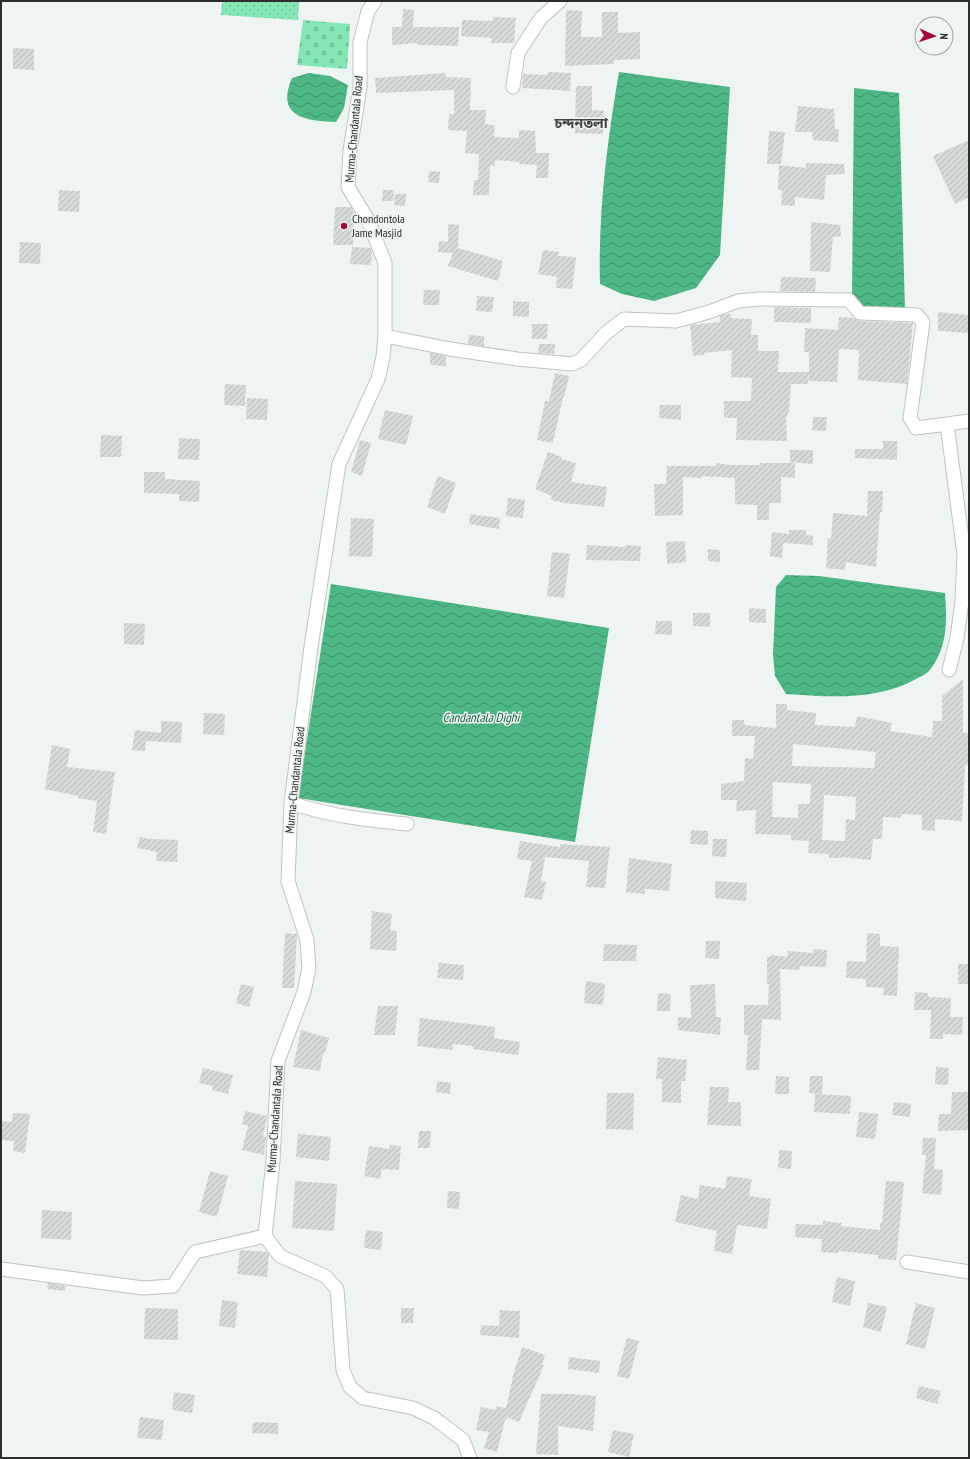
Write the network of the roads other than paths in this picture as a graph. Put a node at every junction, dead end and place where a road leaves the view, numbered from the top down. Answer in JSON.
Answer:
{"nodes":[{"id":1,"x":375,"y":1,"type":"edge"},
{"id":2,"x":560,"y":1,"type":"edge"},
{"id":3,"x":513,"y":87,"type":"dead end"},
{"id":4,"x":385,"y":336,"type":"junction"},
{"id":5,"x":969,"y":421,"type":"edge"},
{"id":6,"x":947,"y":424,"type":"junction"},
{"id":7,"x":949,"y":670,"type":"dead end"},
{"id":8,"x":291,"y":803,"type":"junction"},
{"id":9,"x":407,"y":824,"type":"dead end"},
{"id":10,"x":265,"y":1236,"type":"junction"},
{"id":11,"x":907,"y":1262,"type":"dead end"},
{"id":12,"x":1,"y":1269,"type":"edge"},
{"id":13,"x":969,"y":1272,"type":"edge"},
{"id":14,"x":470,"y":1458,"type":"edge"}],
"edges":[{"from":1,"to":4,"type":"street","name":"Murma-Chandantala Road"},
{"from":2,"to":3,"type":"street"},
{"from":4,"to":6,"type":"street"},
{"from":4,"to":8,"type":"street","name":"Murma-Chandantala Road"},
{"from":5,"to":6,"type":"street"},
{"from":6,"to":7,"type":"street"},
{"from":8,"to":9,"type":"street"},
{"from":8,"to":10,"type":"street","name":"Murma-Chandantala Road"},
{"from":10,"to":12,"type":"street"},
{"from":10,"to":14,"type":"street"},
{"from":11,"to":13,"type":"street"}]}
